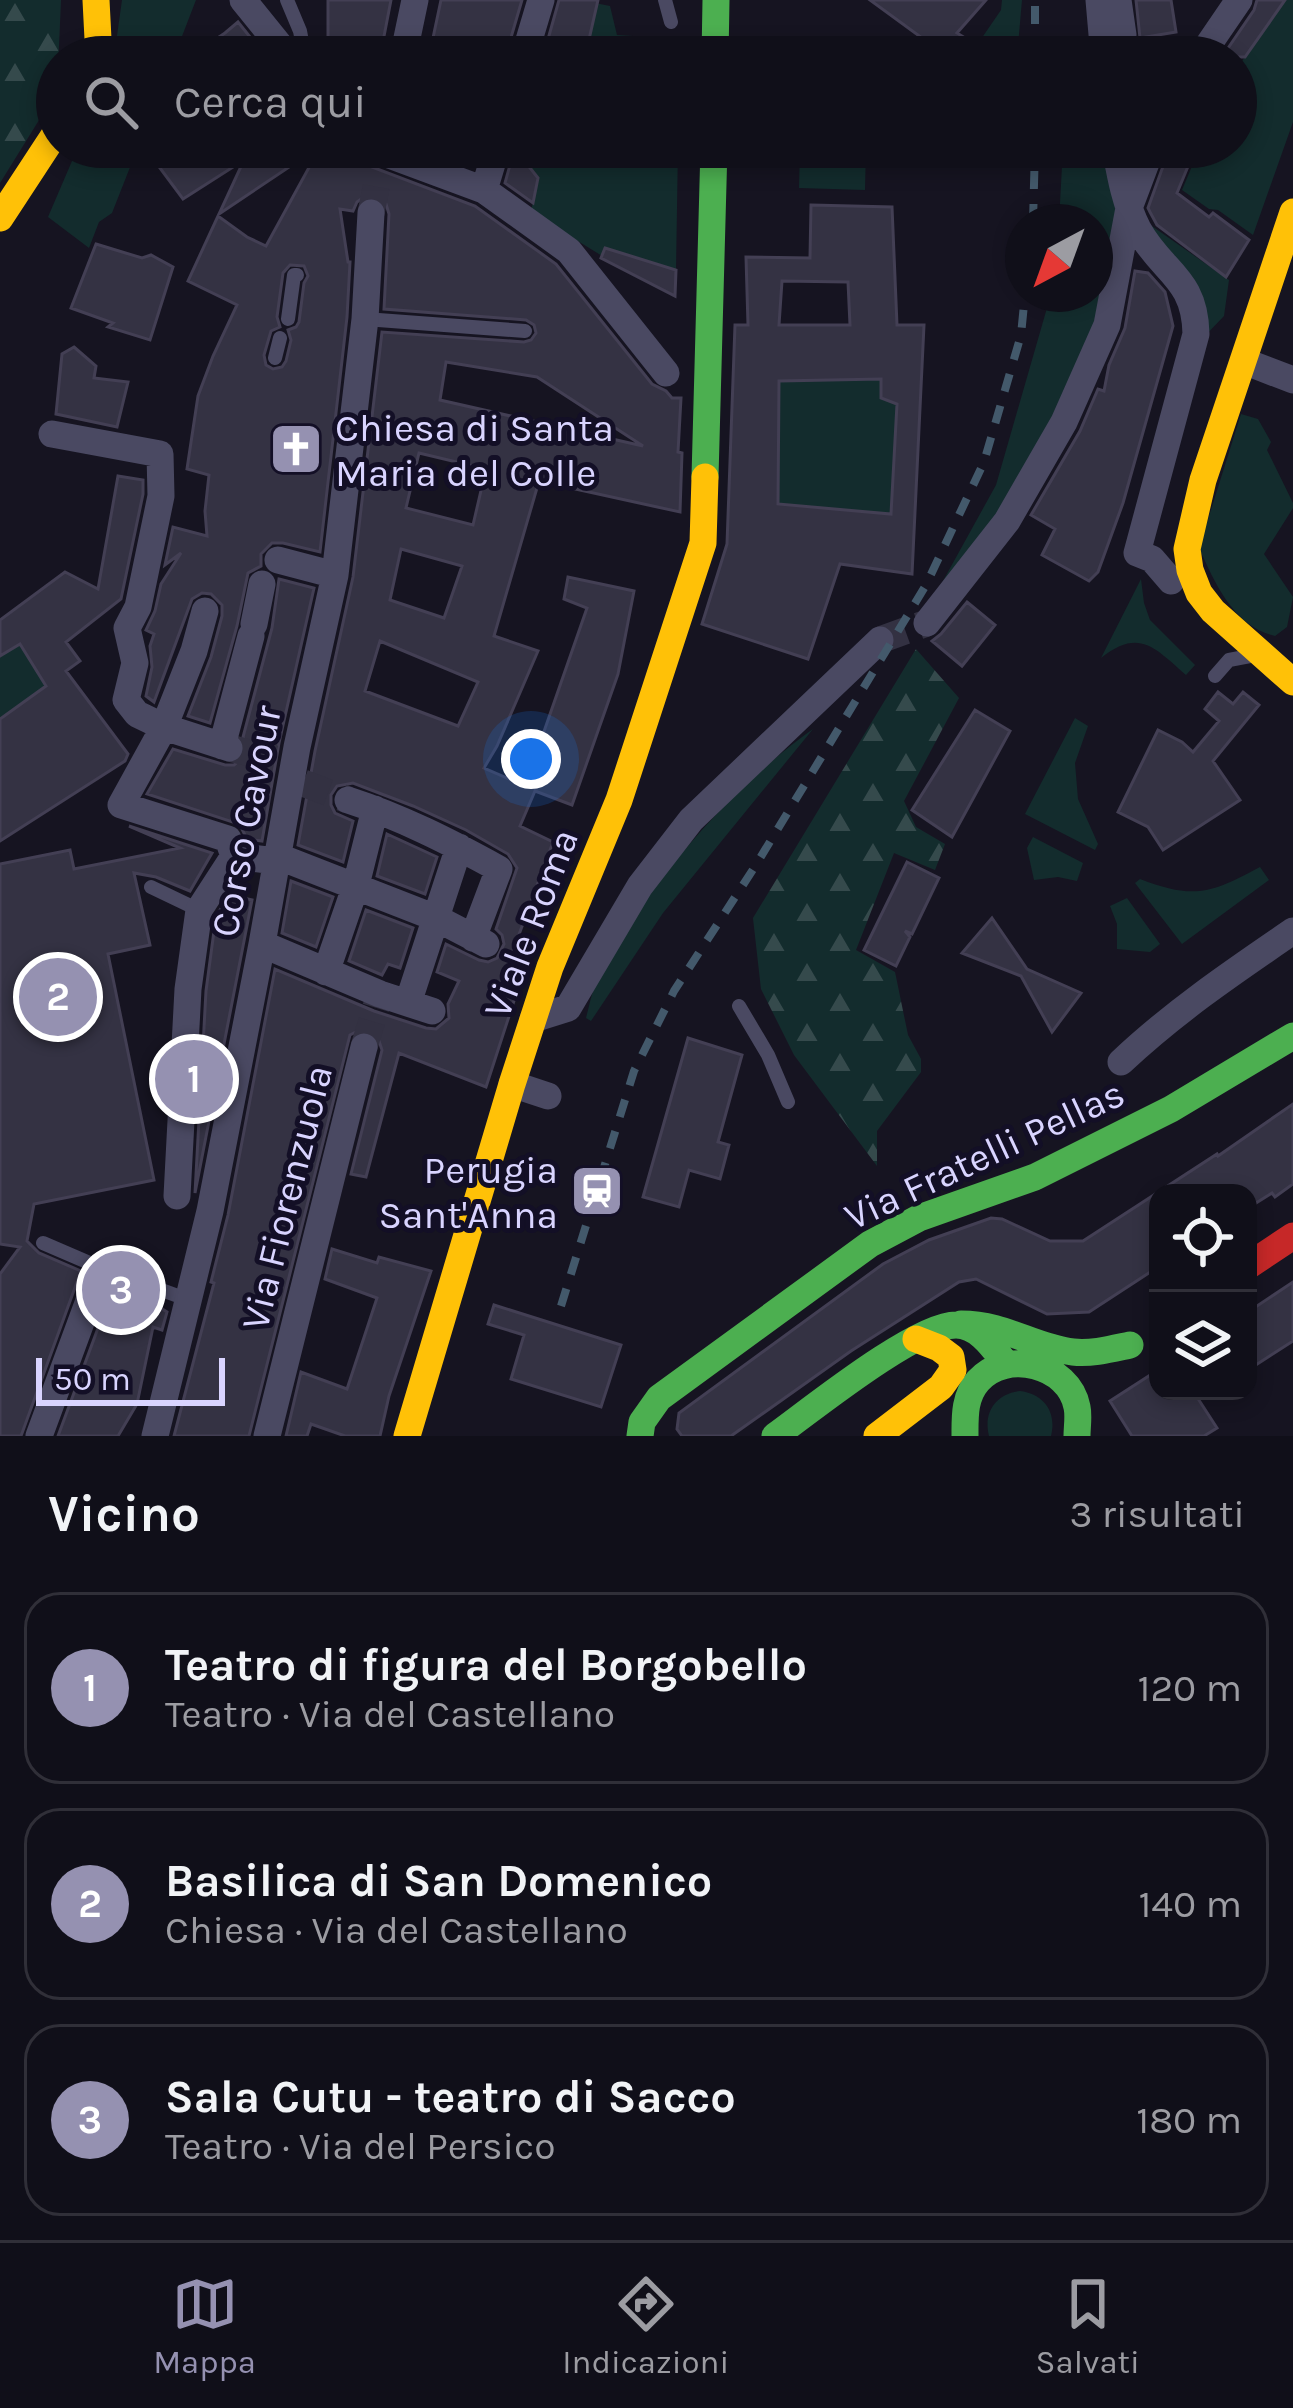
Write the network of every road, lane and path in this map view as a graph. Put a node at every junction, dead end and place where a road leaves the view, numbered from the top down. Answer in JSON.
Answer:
{"nodes":[{"id":1,"x":96,"y":0,"type":"edge"},
{"id":2,"x":243,"y":0,"type":"edge"},
{"id":3,"x":287,"y":0,"type":"edge"},
{"id":4,"x":415,"y":0,"type":"edge"},
{"id":5,"x":541,"y":0,"type":"edge"},
{"id":6,"x":665,"y":0,"type":"edge"},
{"id":7,"x":716,"y":0,"type":"edge"},
{"id":8,"x":1099,"y":0,"type":"edge"},
{"id":9,"x":1118,"y":0,"type":"edge"},
{"id":10,"x":1232,"y":4,"type":"edge"},
{"id":11,"x":671,"y":22,"type":"dead end"},
{"id":12,"x":98,"y":36,"type":"edge"},
{"id":13,"x":272,"y":36,"type":"edge"},
{"id":14,"x":301,"y":36,"type":"edge"},
{"id":15,"x":408,"y":36,"type":"edge"},
{"id":16,"x":530,"y":36,"type":"edge"},
{"id":17,"x":715,"y":36,"type":"edge"},
{"id":18,"x":1102,"y":36,"type":"edge"},
{"id":19,"x":1127,"y":36,"type":"edge"},
{"id":20,"x":1213,"y":36,"type":"edge"},
{"id":21,"x":36,"y":163,"type":"edge"},
{"id":22,"x":419,"y":168,"type":"edge"},
{"id":23,"x":491,"y":168,"type":"edge"},
{"id":24,"x":714,"y":168,"type":"edge"},
{"id":25,"x":1120,"y":168,"type":"edge"},
{"id":26,"x":1144,"y":168,"type":"edge"},
{"id":27,"x":484,"y":190,"type":"junction"},
{"id":28,"x":1129,"y":208,"type":"junction"},
{"id":29,"x":1293,"y":212,"type":"edge"},
{"id":30,"x":371,"y":213,"type":"tunnel mouth"},
{"id":31,"x":0,"y":218,"type":"edge"},
{"id":32,"x":297,"y":275,"type":"dead end"},
{"id":33,"x":288,"y":319,"type":"dead end"},
{"id":34,"x":365,"y":319,"type":"junction"},
{"id":35,"x":525,"y":331,"type":"dead end"},
{"id":36,"x":280,"y":338,"type":"dead end"},
{"id":37,"x":275,"y":358,"type":"dead end"},
{"id":38,"x":1254,"y":365,"type":"dead end"},
{"id":39,"x":666,"y":373,"type":"dead end"},
{"id":40,"x":1293,"y":380,"type":"edge"},
{"id":41,"x":52,"y":434,"type":"dead end"},
{"id":42,"x":1203,"y":480,"type":"junction"},
{"id":43,"x":278,"y":560,"type":"dead end"},
{"id":44,"x":335,"y":575,"type":"junction"},
{"id":45,"x":1171,"y":581,"type":"junction"},
{"id":46,"x":262,"y":584,"type":"dead end"},
{"id":47,"x":927,"y":623,"type":"tunnel mouth"},
{"id":48,"x":251,"y":637,"type":"junction"},
{"id":49,"x":880,"y":640,"type":"tunnel mouth"},
{"id":50,"x":1261,"y":653,"type":"junction"},
{"id":51,"x":1222,"y":668,"type":"junction"},
{"id":52,"x":1285,"y":692,"type":"edge"},
{"id":53,"x":164,"y":727,"type":"junction"},
{"id":54,"x":459,"y":847,"type":"junction"},
{"id":55,"x":235,"y":856,"type":"junction"},
{"id":56,"x":277,"y":859,"type":"junction"},
{"id":57,"x":356,"y":885,"type":"junction"},
{"id":58,"x":151,"y":887,"type":"dead end"},
{"id":59,"x":199,"y":910,"type":"junction"},
{"id":60,"x":436,"y":918,"type":"junction"},
{"id":61,"x":1293,"y":932,"type":"edge"},
{"id":62,"x":262,"y":944,"type":"junction"},
{"id":63,"x":326,"y":971,"type":"junction"},
{"id":64,"x":739,"y":1006,"type":"dead end"},
{"id":65,"x":533,"y":1019,"type":"junction"},
{"id":66,"x":1293,"y":1036,"type":"edge"},
{"id":67,"x":364,"y":1047,"type":"tunnel mouth"},
{"id":68,"x":1121,"y":1062,"type":"dead end"},
{"id":69,"x":512,"y":1084,"type":"junction"},
{"id":70,"x":548,"y":1096,"type":"dead end"},
{"id":71,"x":788,"y":1102,"type":"dead end"},
{"id":72,"x":177,"y":1196,"type":"dead end"},
{"id":73,"x":1293,"y":1236,"type":"edge"},
{"id":74,"x":43,"y":1243,"type":"dead end"},
{"id":75,"x":1257,"y":1260,"type":"edge"},
{"id":76,"x":101,"y":1268,"type":"junction"},
{"id":77,"x":189,"y":1300,"type":"junction"},
{"id":78,"x":938,"y":1330,"type":"junction"},
{"id":79,"x":1149,"y":1332,"type":"edge"},
{"id":80,"x":1130,"y":1345,"type":"junction"},
{"id":81,"x":1059,"y":1348,"type":"junction"},
{"id":82,"x":1004,"y":1368,"type":"junction"},
{"id":83,"x":1069,"y":1386,"type":"junction"},
{"id":84,"x":959,"y":1426,"type":"edge"},
{"id":85,"x":882,"y":1433,"type":"edge"},
{"id":86,"x":1079,"y":1434,"type":"edge"},
{"id":87,"x":39,"y":1436,"type":"edge"},
{"id":88,"x":155,"y":1436,"type":"edge"},
{"id":89,"x":267,"y":1436,"type":"edge"},
{"id":90,"x":407,"y":1436,"type":"edge"},
{"id":91,"x":640,"y":1436,"type":"edge"},
{"id":92,"x":775,"y":1436,"type":"edge"}],
"edges":[{"from":1,"to":12,"type":"street"},
{"from":2,"to":13,"type":"street"},
{"from":3,"to":14,"type":"lane"},
{"from":4,"to":15,"type":"street"},
{"from":5,"to":16,"type":"street"},
{"from":6,"to":11,"type":"lane"},
{"from":7,"to":17,"type":"street"},
{"from":8,"to":18,"type":"street"},
{"from":9,"to":19,"type":"street"},
{"from":10,"to":20,"type":"street"},
{"from":21,"to":31,"type":"street"},
{"from":22,"to":27,"type":"street"},
{"from":23,"to":27,"type":"street"},
{"from":24,"to":65,"type":"street","name":"Viale Roma"},
{"from":25,"to":28,"type":"street"},
{"from":26,"to":28,"type":"street"},
{"from":27,"to":39,"type":"street"},
{"from":28,"to":45,"type":"street"},
{"from":28,"to":47,"type":"street"},
{"from":29,"to":42,"type":"street"},
{"from":30,"to":34,"type":"street","name":"Corso Cavour"},
{"from":32,"to":33,"type":"lane"},
{"from":34,"to":35,"type":"lane"},
{"from":34,"to":44,"type":"street","name":"Corso Cavour"},
{"from":36,"to":37,"type":"lane"},
{"from":38,"to":40,"type":"street"},
{"from":41,"to":53,"type":"street"},
{"from":42,"to":45,"type":"street"},
{"from":42,"to":50,"type":"street"},
{"from":43,"to":44,"type":"street"},
{"from":44,"to":56,"type":"street","name":"Corso Cavour"},
{"from":45,"to":51,"type":"street"},
{"from":46,"to":48,"type":"street"},
{"from":48,"to":53,"type":"street"},
{"from":48,"to":53,"type":"street"},
{"from":49,"to":65,"type":"street"},
{"from":50,"to":51,"type":"lane"},
{"from":50,"to":52,"type":"street"},
{"from":51,"to":52,"type":"street"},
{"from":53,"to":55,"type":"street"},
{"from":54,"to":57,"type":"street"},
{"from":54,"to":60,"type":"street"},
{"from":54,"to":60,"type":"street"},
{"from":55,"to":56,"type":"street"},
{"from":55,"to":59,"type":"street"},
{"from":56,"to":57,"type":"street"},
{"from":56,"to":62,"type":"street","name":"Corso Cavour"},
{"from":57,"to":60,"type":"street"},
{"from":57,"to":63,"type":"street"},
{"from":58,"to":59,"type":"lane"},
{"from":59,"to":72,"type":"street"},
{"from":60,"to":63,"type":"street"},
{"from":61,"to":68,"type":"street"},
{"from":62,"to":63,"type":"street"},
{"from":62,"to":77,"type":"street","name":"Corso Cavour"},
{"from":64,"to":71,"type":"lane"},
{"from":65,"to":69,"type":"street","name":"Viale Roma"},
{"from":66,"to":91,"type":"street","name":"Via Fratelli Pellas"},
{"from":67,"to":89,"type":"street","name":"Via Fiorenzuola"},
{"from":69,"to":70,"type":"street"},
{"from":69,"to":90,"type":"street","name":"Viale Roma"},
{"from":73,"to":75,"type":"street"},
{"from":74,"to":76,"type":"lane"},
{"from":76,"to":77,"type":"lane"},
{"from":76,"to":87,"type":"street"},
{"from":77,"to":88,"type":"street","name":"Corso Cavour"},
{"from":78,"to":81,"type":"street"},
{"from":78,"to":82,"type":"street"},
{"from":78,"to":85,"type":"street"},
{"from":78,"to":92,"type":"street"},
{"from":79,"to":80,"type":"street"},
{"from":80,"to":81,"type":"street"},
{"from":80,"to":83,"type":"street"},
{"from":81,"to":82,"type":"street"},
{"from":82,"to":83,"type":"street"},
{"from":82,"to":84,"type":"street"},
{"from":83,"to":86,"type":"street"},
{"from":84,"to":85,"type":"street"}]}
